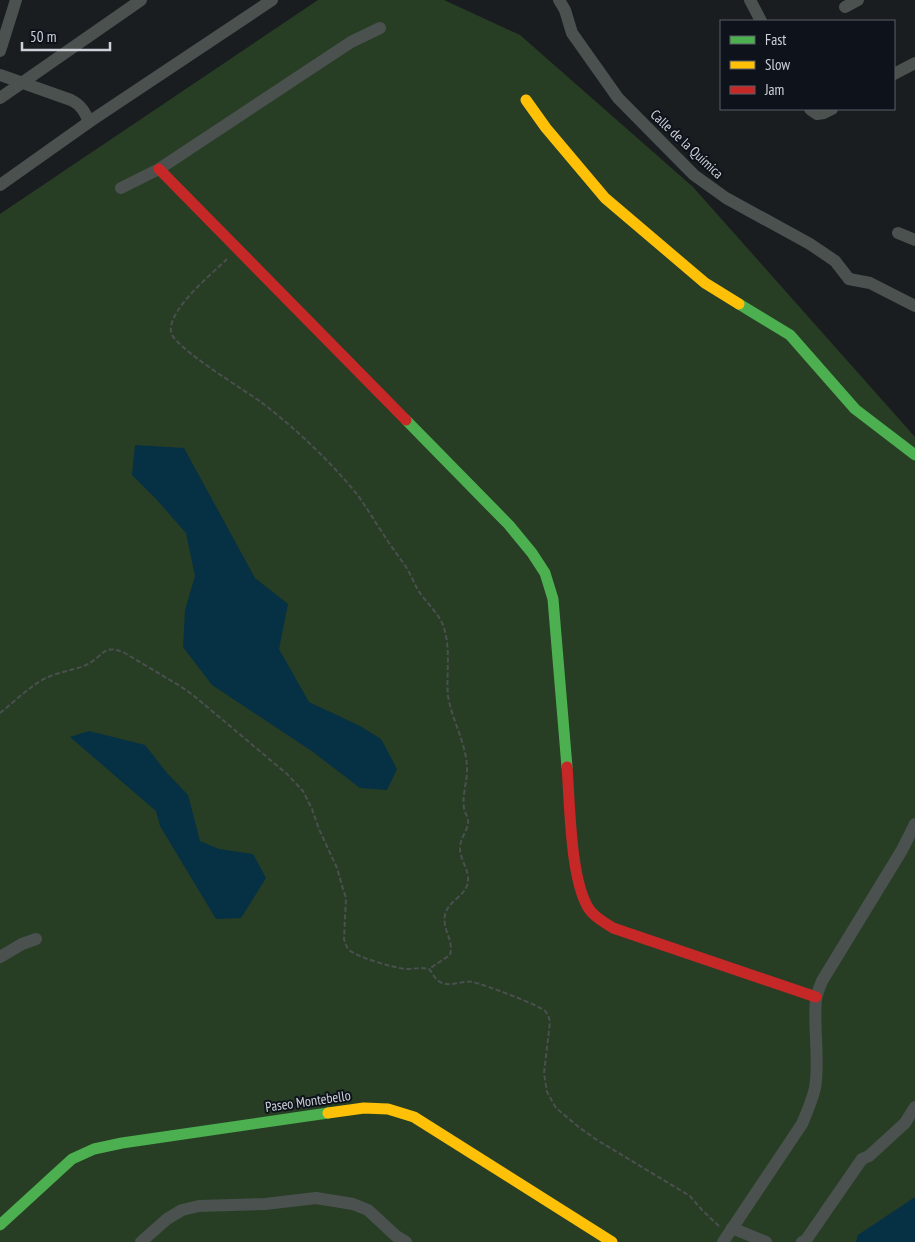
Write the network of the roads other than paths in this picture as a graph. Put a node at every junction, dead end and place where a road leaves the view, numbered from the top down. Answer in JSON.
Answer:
{"nodes":[{"id":1,"x":16,"y":0,"type":"edge"},
{"id":2,"x":141,"y":0,"type":"edge"},
{"id":3,"x":272,"y":0,"type":"edge"},
{"id":4,"x":559,"y":0,"type":"edge"},
{"id":5,"x":750,"y":0,"type":"edge"},
{"id":6,"x":858,"y":0,"type":"edge"},
{"id":7,"x":845,"y":7,"type":"dead end"},
{"id":8,"x":760,"y":20,"type":"edge"},
{"id":9,"x":380,"y":28,"type":"dead end"},
{"id":10,"x":0,"y":51,"type":"edge"},
{"id":11,"x":915,"y":63,"type":"edge"},
{"id":12,"x":895,"y":73,"type":"edge"},
{"id":13,"x":0,"y":75,"type":"edge"},
{"id":14,"x":23,"y":82,"type":"junction"},
{"id":15,"x":0,"y":98,"type":"edge"},
{"id":16,"x":526,"y":100,"type":"dead end"},
{"id":17,"x":830,"y":110,"type":"edge"},
{"id":18,"x":813,"y":112,"type":"edge"},
{"id":19,"x":89,"y":122,"type":"junction"},
{"id":20,"x":158,"y":169,"type":"junction"},
{"id":21,"x":0,"y":185,"type":"edge"},
{"id":22,"x":122,"y":188,"type":"dead end"},
{"id":23,"x":898,"y":232,"type":"dead end"},
{"id":24,"x":915,"y":240,"type":"edge"},
{"id":25,"x":915,"y":306,"type":"edge"},
{"id":26,"x":915,"y":455,"type":"edge"},
{"id":27,"x":915,"y":824,"type":"edge"},
{"id":28,"x":36,"y":939,"type":"dead end"},
{"id":29,"x":0,"y":957,"type":"edge"},
{"id":30,"x":816,"y":997,"type":"junction"},
{"id":31,"x":915,"y":1107,"type":"edge"},
{"id":32,"x":0,"y":1225,"type":"edge"},
{"id":33,"x":728,"y":1235,"type":"edge"},
{"id":34,"x":141,"y":1242,"type":"edge"},
{"id":35,"x":406,"y":1242,"type":"edge"},
{"id":36,"x":612,"y":1242,"type":"edge"},
{"id":37,"x":766,"y":1242,"type":"edge"},
{"id":38,"x":802,"y":1242,"type":"edge"}],
"edges":[{"from":1,"to":10,"type":"street"},
{"from":2,"to":14,"type":"street"},
{"from":3,"to":19,"type":"street"},
{"from":4,"to":25,"type":"street","name":"Calle de la Química"},
{"from":5,"to":8,"type":"street"},
{"from":6,"to":7,"type":"street"},
{"from":9,"to":20,"type":"street"},
{"from":11,"to":12,"type":"street"},
{"from":13,"to":14,"type":"street"},
{"from":14,"to":15,"type":"street"},
{"from":14,"to":19,"type":"street"},
{"from":16,"to":26,"type":"street"},
{"from":17,"to":18,"type":"street"},
{"from":19,"to":21,"type":"street"},
{"from":20,"to":22,"type":"street"},
{"from":20,"to":30,"type":"street"},
{"from":23,"to":24,"type":"street"},
{"from":27,"to":30,"type":"street"},
{"from":28,"to":29,"type":"street"},
{"from":30,"to":33,"type":"street"},
{"from":31,"to":38,"type":"street"},
{"from":32,"to":36,"type":"street","name":"Paseo Montebello"},
{"from":33,"to":37,"type":"street"},
{"from":34,"to":35,"type":"street"}]}
